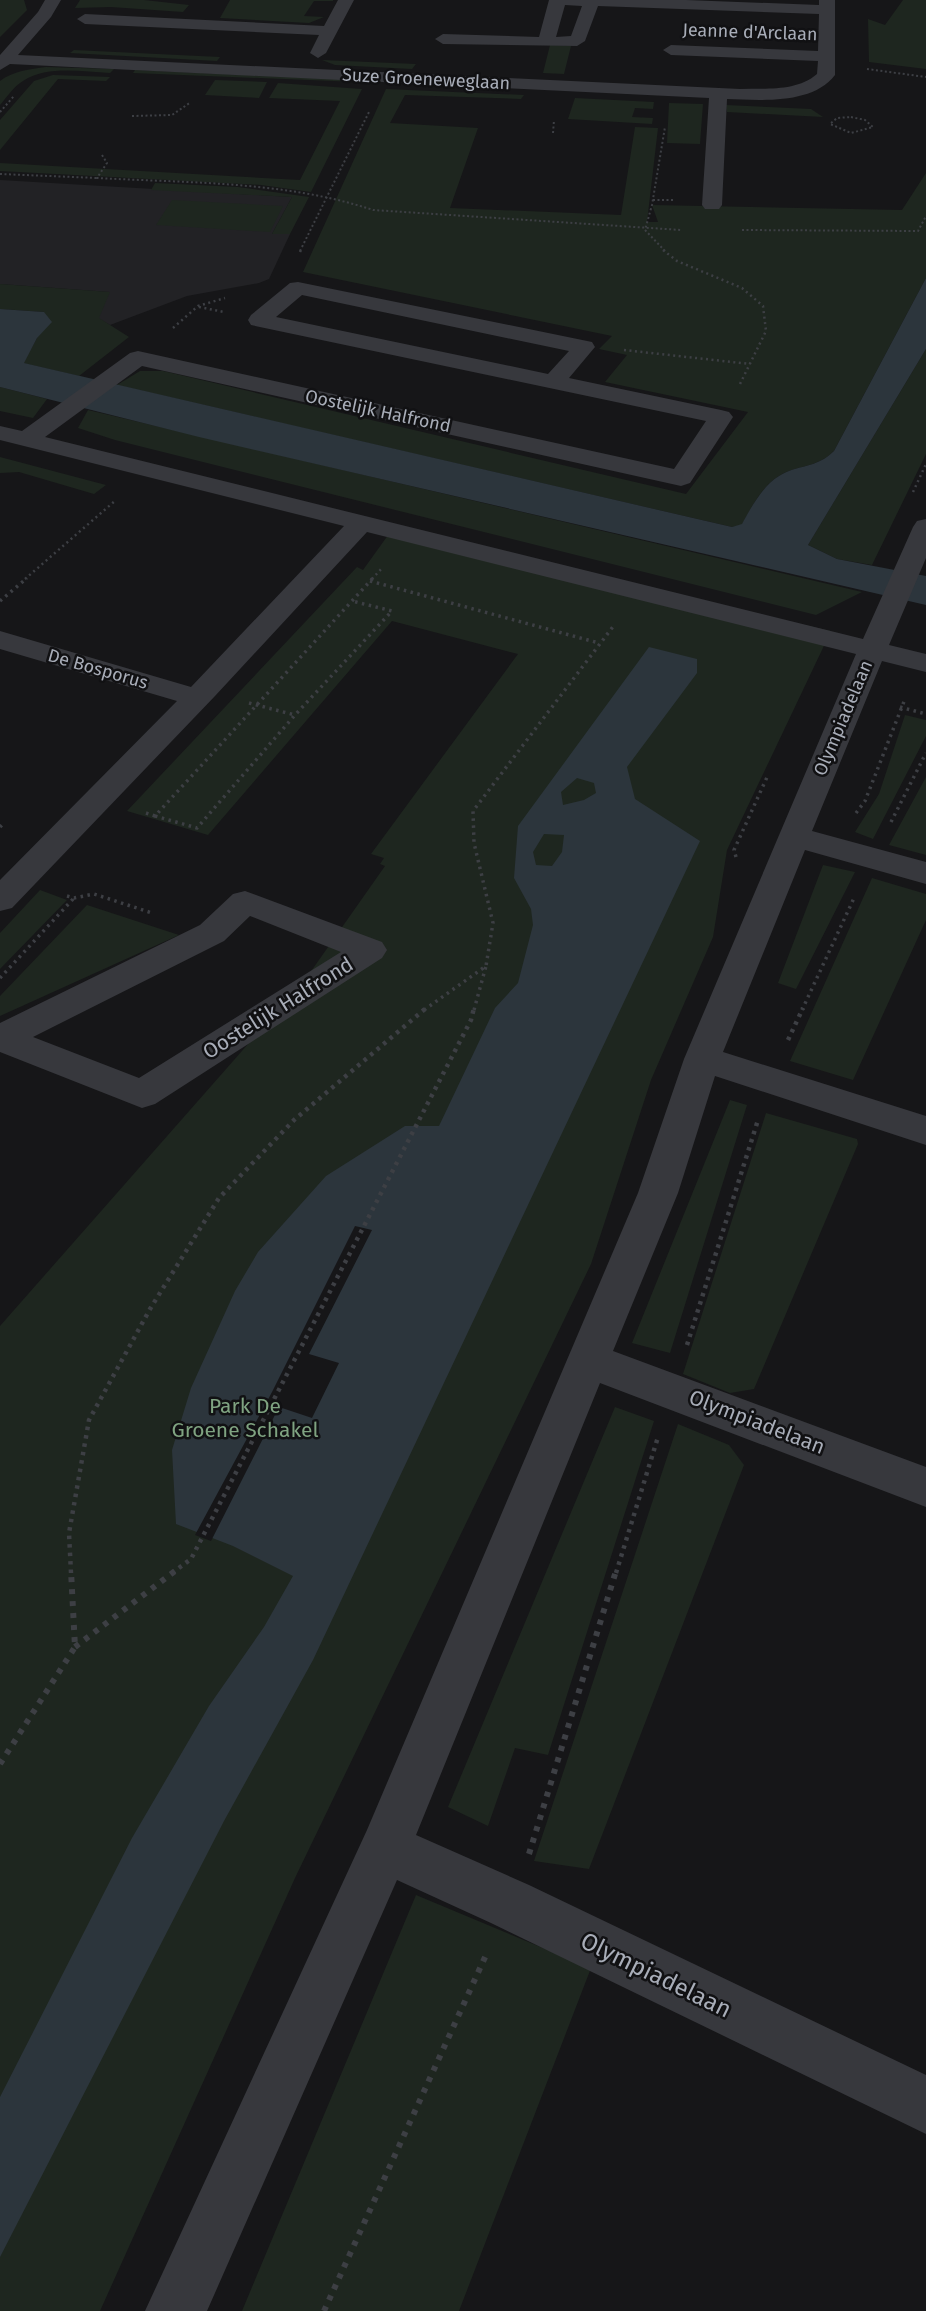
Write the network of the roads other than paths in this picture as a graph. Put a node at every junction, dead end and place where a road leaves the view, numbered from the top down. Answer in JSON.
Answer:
{"nodes":[{"id":1,"x":53,"y":0,"type":"edge"},
{"id":2,"x":346,"y":0,"type":"edge"},
{"id":3,"x":558,"y":0,"type":"edge"},
{"id":4,"x":592,"y":1,"type":"edge"},
{"id":5,"x":652,"y":2,"type":"edge"},
{"id":6,"x":827,"y":5,"type":"edge"},
{"id":7,"x":214,"y":8,"type":"dead end"},
{"id":8,"x":85,"y":19,"type":"dead end"},
{"id":9,"x":202,"y":25,"type":"junction"},
{"id":10,"x":330,"y":32,"type":"junction"},
{"id":11,"x":443,"y":39,"type":"dead end"},
{"id":12,"x":546,"y":42,"type":"junction"},
{"id":13,"x":671,"y":50,"type":"dead end"},
{"id":14,"x":827,"y":60,"type":"junction"},
{"id":15,"x":3,"y":62,"type":"edge"},
{"id":16,"x":307,"y":73,"type":"junction"},
{"id":17,"x":718,"y":92,"type":"junction"},
{"id":18,"x":712,"y":205,"type":"dead end"},
{"id":19,"x":555,"y":380,"type":"junction"},
{"id":20,"x":0,"y":433,"type":"edge"},
{"id":21,"x":27,"y":439,"type":"junction"},
{"id":22,"x":361,"y":523,"type":"junction"},
{"id":23,"x":926,"y":527,"type":"edge"},
{"id":24,"x":0,"y":640,"type":"edge"},
{"id":25,"x":872,"y":651,"type":"junction"},
{"id":26,"x":926,"y":663,"type":"edge"},
{"id":27,"x":197,"y":698,"type":"junction"},
{"id":28,"x":794,"y":836,"type":"junction"},
{"id":29,"x":926,"y":873,"type":"edge"},
{"id":30,"x":10,"y":890,"type":"edge"},
{"id":31,"x":0,"y":1038,"type":"edge"},
{"id":32,"x":702,"y":1059,"type":"junction"},
{"id":33,"x":926,"y":1131,"type":"edge"},
{"id":34,"x":587,"y":1359,"type":"junction"},
{"id":35,"x":926,"y":1487,"type":"edge"},
{"id":36,"x":385,"y":1849,"type":"junction"},
{"id":37,"x":926,"y":2105,"type":"edge"},
{"id":38,"x":176,"y":2311,"type":"edge"}],
"edges":[{"from":1,"to":15,"type":"street"},
{"from":2,"to":10,"type":"street"},
{"from":3,"to":4,"type":"street"},
{"from":3,"to":12,"type":"street"},
{"from":4,"to":5,"type":"street"},
{"from":4,"to":12,"type":"street"},
{"from":5,"to":6,"type":"street"},
{"from":6,"to":14,"type":"street","name":"Jeanne d'Arclaan"},
{"from":7,"to":9,"type":"street"},
{"from":8,"to":9,"type":"street"},
{"from":9,"to":10,"type":"street"},
{"from":10,"to":16,"type":"street"},
{"from":11,"to":12,"type":"street"},
{"from":13,"to":14,"type":"street","name":"Jeanne d'Arclaan"},
{"from":14,"to":17,"type":"street","name":"Suze Groeneweglaan"},
{"from":15,"to":16,"type":"street","name":"Suze Groeneweglaan"},
{"from":16,"to":17,"type":"street","name":"Suze Groeneweglaan"},
{"from":17,"to":18,"type":"street"},
{"from":19,"to":19,"type":"street"},
{"from":19,"to":21,"type":"street","name":"Oostelijk Halfrond"},
{"from":20,"to":21,"type":"street"},
{"from":21,"to":22,"type":"street"},
{"from":22,"to":25,"type":"street"},
{"from":22,"to":27,"type":"street"},
{"from":23,"to":25,"type":"street"},
{"from":24,"to":27,"type":"street","name":"De Bosporus"},
{"from":25,"to":26,"type":"street","name":"Olympiadelaan"},
{"from":25,"to":28,"type":"street","name":"Olympiadelaan"},
{"from":27,"to":30,"type":"street"},
{"from":28,"to":29,"type":"street"},
{"from":28,"to":32,"type":"street","name":"Olympiadelaan"},
{"from":31,"to":31,"type":"street","name":"Oostelijk Halfrond"},
{"from":32,"to":33,"type":"street"},
{"from":32,"to":34,"type":"street","name":"Olympiadelaan"},
{"from":34,"to":35,"type":"street","name":"Olympiadelaan"},
{"from":34,"to":36,"type":"street","name":"Olympiadelaan"},
{"from":36,"to":37,"type":"street","name":"Olympiadelaan"},
{"from":36,"to":38,"type":"street","name":"Olympiadelaan"}]}
